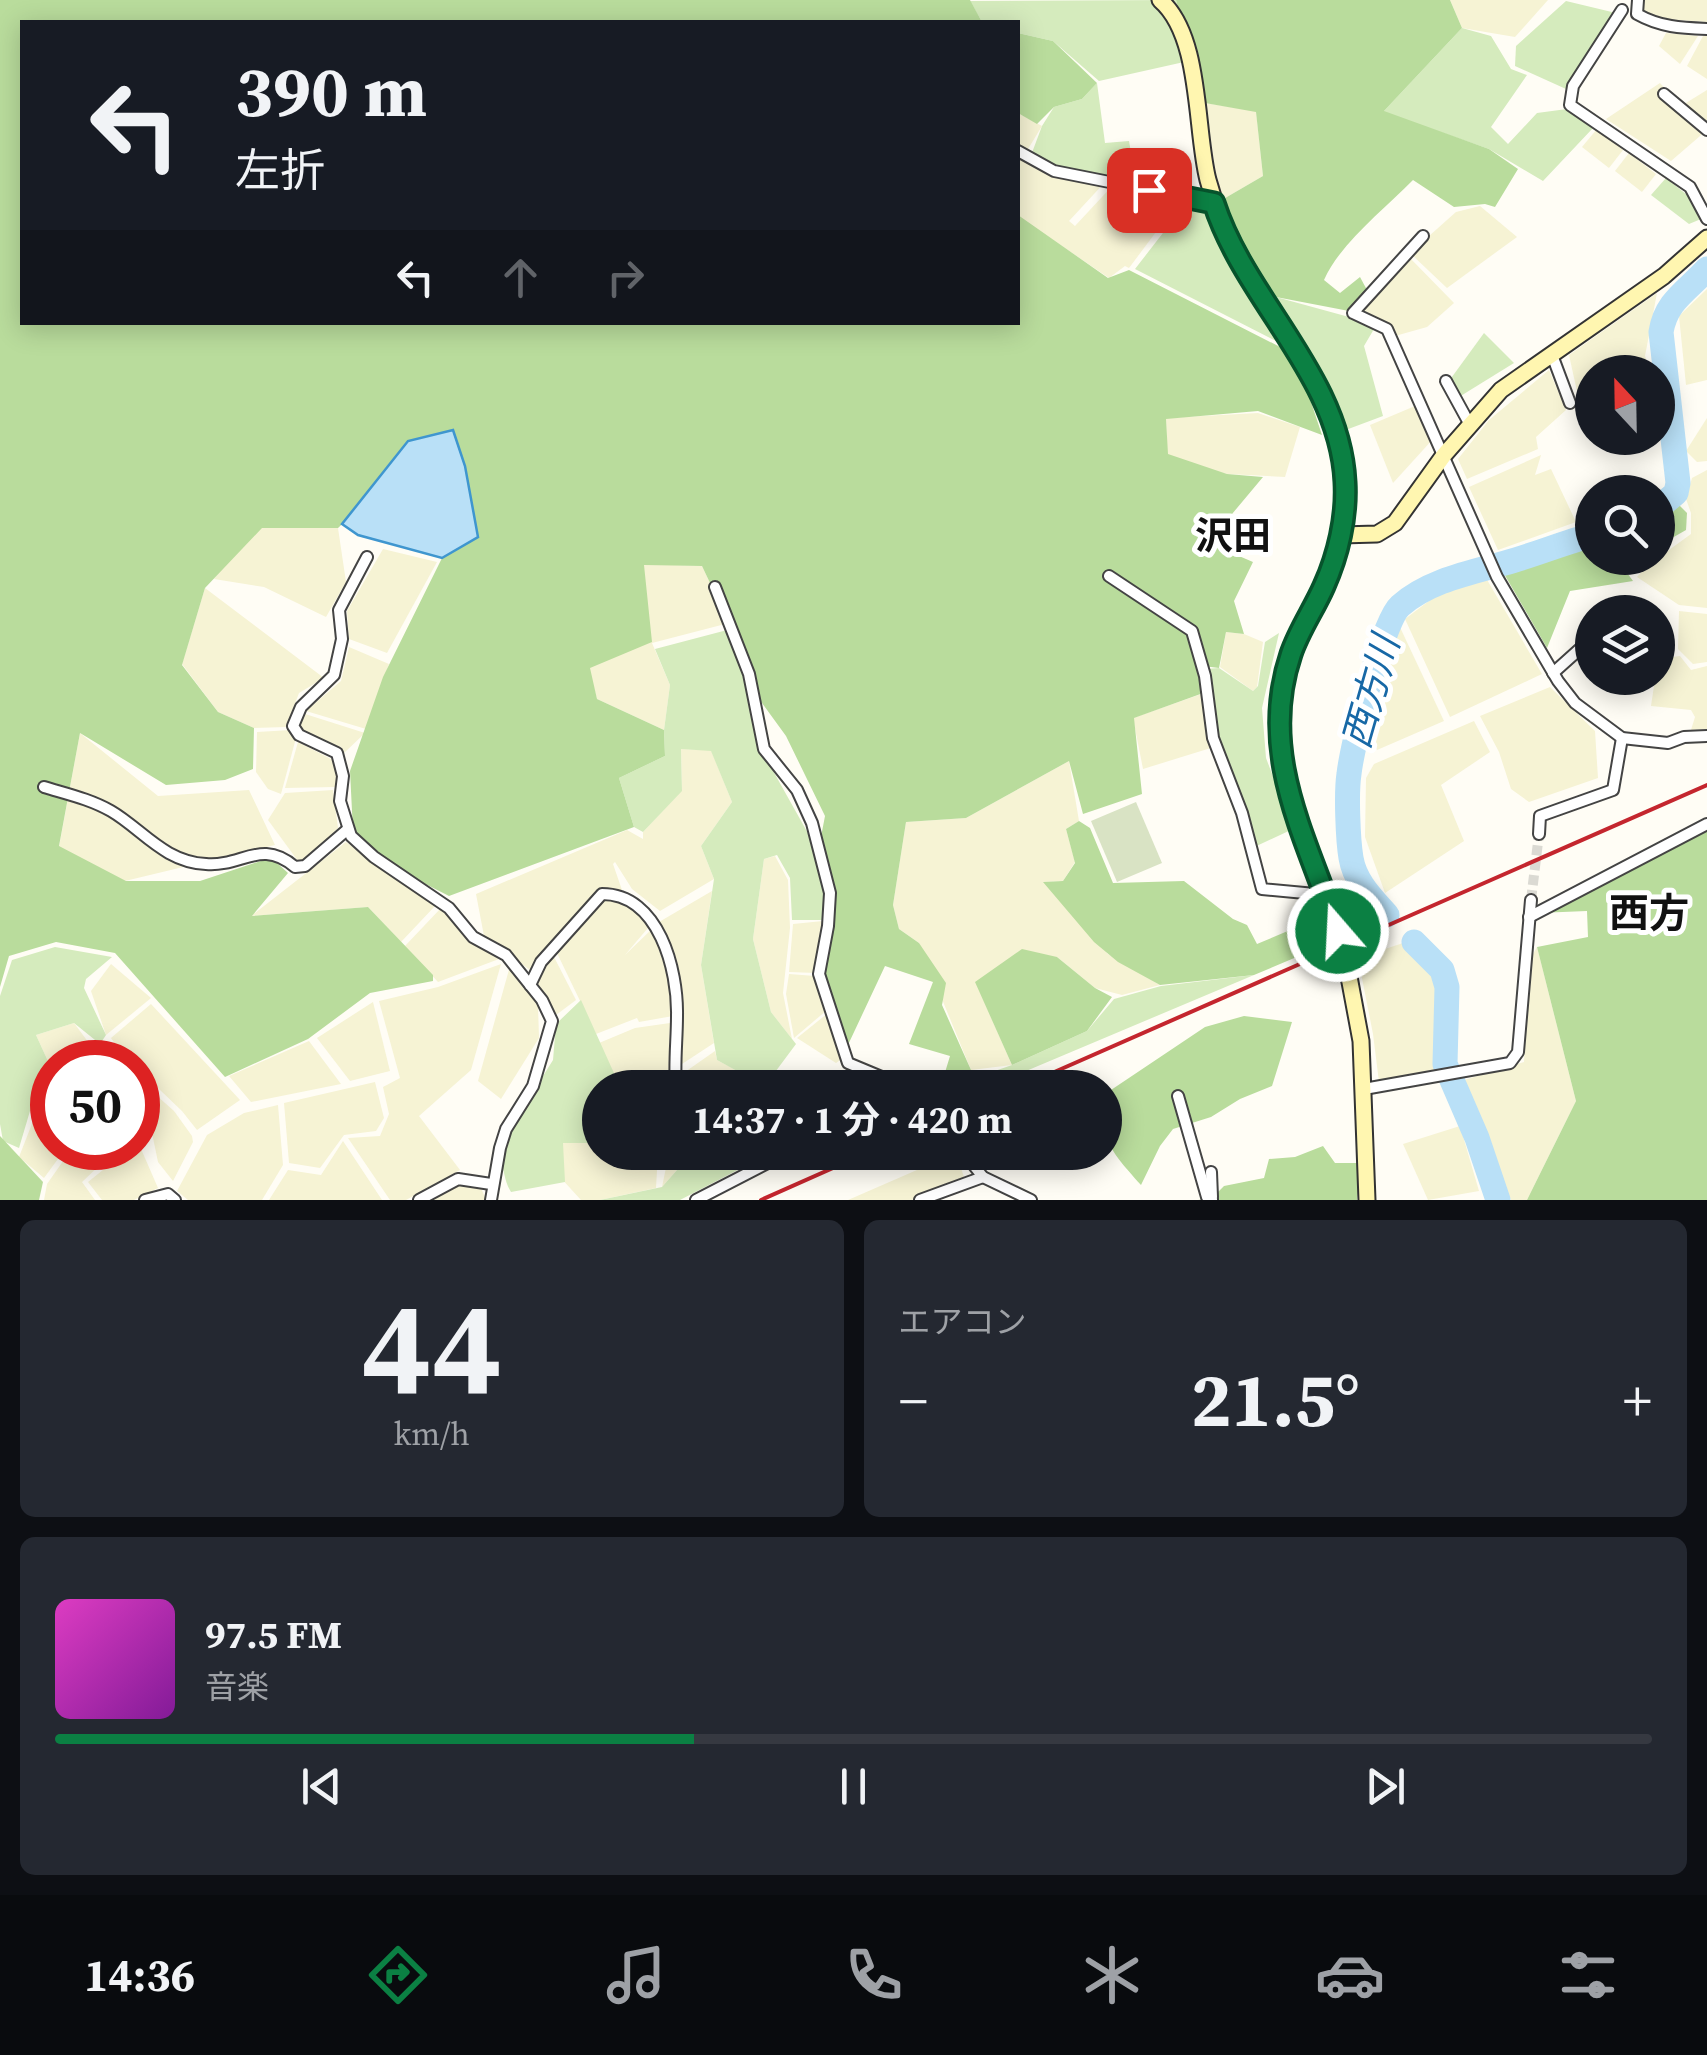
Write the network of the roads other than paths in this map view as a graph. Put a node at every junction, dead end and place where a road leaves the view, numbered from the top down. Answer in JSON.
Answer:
{"nodes":[{"id":1,"x":1160,"y":0,"type":"edge"},
{"id":2,"x":1638,"y":0,"type":"edge"},
{"id":3,"x":1622,"y":10,"type":"dead end"},
{"id":4,"x":1707,"y":29,"type":"edge"},
{"id":5,"x":1664,"y":94,"type":"dead end"},
{"id":6,"x":1707,"y":130,"type":"edge"},
{"id":7,"x":1020,"y":152,"type":"edge"},
{"id":8,"x":1214,"y":203,"type":"junction"},
{"id":9,"x":1707,"y":219,"type":"edge"},
{"id":10,"x":1423,"y":236,"type":"dead end"},
{"id":11,"x":1707,"y":238,"type":"edge"},
{"id":12,"x":1552,"y":355,"type":"junction"},
{"id":13,"x":1446,"y":381,"type":"dead end"},
{"id":14,"x":1570,"y":403,"type":"dead end"},
{"id":15,"x":1470,"y":423,"type":"junction"},
{"id":16,"x":1444,"y":455,"type":"junction"},
{"id":17,"x":1341,"y":536,"type":"junction"},
{"id":18,"x":367,"y":557,"type":"dead end"},
{"id":19,"x":1108,"y":576,"type":"dead end"},
{"id":20,"x":715,"y":586,"type":"dead end"},
{"id":21,"x":1575,"y":653,"type":"edge"},
{"id":22,"x":1553,"y":673,"type":"junction"},
{"id":23,"x":1707,"y":736,"type":"edge"},
{"id":24,"x":1622,"y":738,"type":"junction"},
{"id":25,"x":44,"y":788,"type":"dead end"},
{"id":26,"x":1707,"y":824,"type":"edge"},
{"id":27,"x":348,"y":828,"type":"junction"},
{"id":28,"x":1539,"y":834,"type":"tunnel mouth"},
{"id":29,"x":1326,"y":894,"type":"junction"},
{"id":30,"x":1530,"y":900,"type":"tunnel mouth"},
{"id":31,"x":1529,"y":917,"type":"junction"},
{"id":32,"x":1338,"y":931,"type":"tunnel mouth"},
{"id":33,"x":1347,"y":966,"type":"tunnel mouth"},
{"id":34,"x":530,"y":985,"type":"junction"},
{"id":35,"x":675,"y":1070,"type":"edge"},
{"id":36,"x":862,"y":1070,"type":"edge"},
{"id":37,"x":1364,"y":1088,"type":"junction"},
{"id":38,"x":1178,"y":1096,"type":"dead end"},
{"id":39,"x":754,"y":1170,"type":"edge"},
{"id":40,"x":977,"y":1170,"type":"edge"},
{"id":41,"x":1211,"y":1172,"type":"dead end"},
{"id":42,"x":983,"y":1177,"type":"junction"},
{"id":43,"x":492,"y":1184,"type":"junction"},
{"id":44,"x":1206,"y":1195,"type":"edge"},
{"id":45,"x":145,"y":1200,"type":"edge"},
{"id":46,"x":176,"y":1200,"type":"edge"},
{"id":47,"x":419,"y":1200,"type":"edge"},
{"id":48,"x":491,"y":1200,"type":"edge"},
{"id":49,"x":696,"y":1200,"type":"edge"},
{"id":50,"x":920,"y":1200,"type":"edge"},
{"id":51,"x":1031,"y":1200,"type":"edge"},
{"id":52,"x":1367,"y":1200,"type":"edge"}],
"edges":[{"from":1,"to":8,"type":"main road"},
{"from":2,"to":4,"type":"street"},
{"from":3,"to":9,"type":"street"},
{"from":5,"to":6,"type":"street"},
{"from":7,"to":8,"type":"street"},
{"from":8,"to":17,"type":"main road"},
{"from":10,"to":16,"type":"street"},
{"from":11,"to":12,"type":"main road"},
{"from":12,"to":14,"type":"street"},
{"from":12,"to":15,"type":"main road"},
{"from":13,"to":15,"type":"street"},
{"from":15,"to":16,"type":"main road"},
{"from":16,"to":17,"type":"main road"},
{"from":16,"to":22,"type":"street"},
{"from":17,"to":29,"type":"main road"},
{"from":18,"to":27,"type":"street"},
{"from":19,"to":29,"type":"street"},
{"from":20,"to":36,"type":"street"},
{"from":21,"to":22,"type":"street"},
{"from":22,"to":24,"type":"street"},
{"from":23,"to":24,"type":"street"},
{"from":24,"to":28,"type":"street"},
{"from":25,"to":27,"type":"street"},
{"from":26,"to":31,"type":"street"},
{"from":27,"to":34,"type":"street"},
{"from":29,"to":32,"type":"main road"},
{"from":30,"to":31,"type":"street"},
{"from":31,"to":37,"type":"street"},
{"from":33,"to":37,"type":"main road"},
{"from":34,"to":35,"type":"street"},
{"from":34,"to":43,"type":"street"},
{"from":37,"to":52,"type":"main road"},
{"from":38,"to":44,"type":"street"},
{"from":39,"to":49,"type":"street"},
{"from":40,"to":42,"type":"street"},
{"from":41,"to":44,"type":"street"},
{"from":42,"to":50,"type":"street"},
{"from":42,"to":51,"type":"street"},
{"from":43,"to":47,"type":"street"},
{"from":43,"to":48,"type":"street"},
{"from":45,"to":46,"type":"street"}]}
